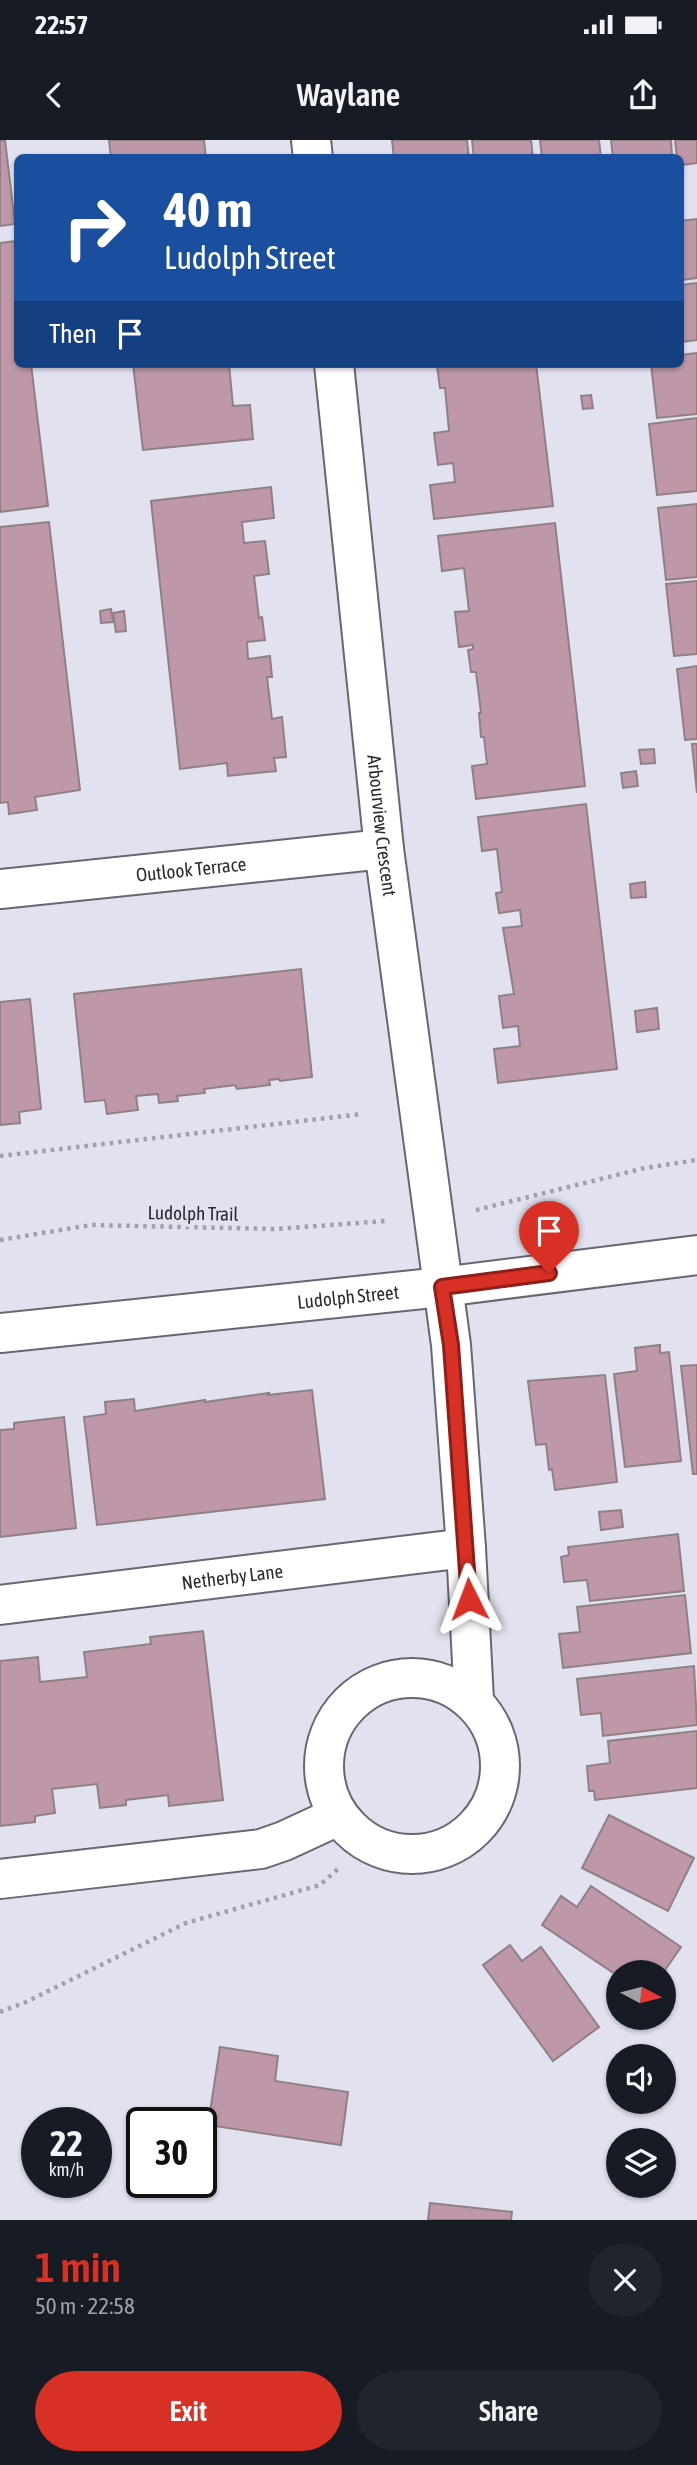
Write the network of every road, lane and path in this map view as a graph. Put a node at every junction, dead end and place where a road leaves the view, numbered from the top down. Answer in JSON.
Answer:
{"nodes":[{"id":1,"x":334,"y":368,"type":"edge"},
{"id":2,"x":384,"y":849,"type":"junction"},
{"id":3,"x":0,"y":889,"type":"edge"},
{"id":4,"x":362,"y":1114,"type":"dead end"},
{"id":5,"x":0,"y":1156,"type":"edge"},
{"id":6,"x":697,"y":1160,"type":"edge"},
{"id":7,"x":476,"y":1210,"type":"dead end"},
{"id":8,"x":386,"y":1222,"type":"dead end"},
{"id":9,"x":0,"y":1240,"type":"edge"},
{"id":10,"x":697,"y":1255,"type":"edge"},
{"id":11,"x":442,"y":1287,"type":"junction"},
{"id":12,"x":0,"y":1333,"type":"edge"},
{"id":13,"x":466,"y":1548,"type":"junction"},
{"id":14,"x":0,"y":1605,"type":"edge"},
{"id":15,"x":474,"y":1700,"type":"junction"},
{"id":16,"x":338,"y":1816,"type":"junction"},
{"id":17,"x":366,"y":1844,"type":"junction"},
{"id":18,"x":0,"y":1879,"type":"edge"},
{"id":19,"x":0,"y":2012,"type":"edge"}],
"edges":[{"from":1,"to":2,"type":"street","name":"Arbourview Crescent"},
{"from":2,"to":3,"type":"street","name":"Outlook Terrace"},
{"from":2,"to":11,"type":"street","name":"Arbourview Crescent"},
{"from":4,"to":5,"type":"path"},
{"from":6,"to":7,"type":"path"},
{"from":8,"to":9,"type":"path","name":"Ludolph Trail"},
{"from":10,"to":11,"type":"street","name":"Ludolph Street"},
{"from":11,"to":12,"type":"street","name":"Ludolph Street"},
{"from":11,"to":13,"type":"street","name":"Arbourview Crescent"},
{"from":13,"to":14,"type":"street","name":"Netherby Lane"},
{"from":13,"to":15,"type":"street","name":"Arbourview Crescent"},
{"from":15,"to":16,"type":"street"},
{"from":15,"to":17,"type":"street"},
{"from":16,"to":17,"type":"street"},
{"from":16,"to":18,"type":"street"},
{"from":17,"to":19,"type":"path"}]}
